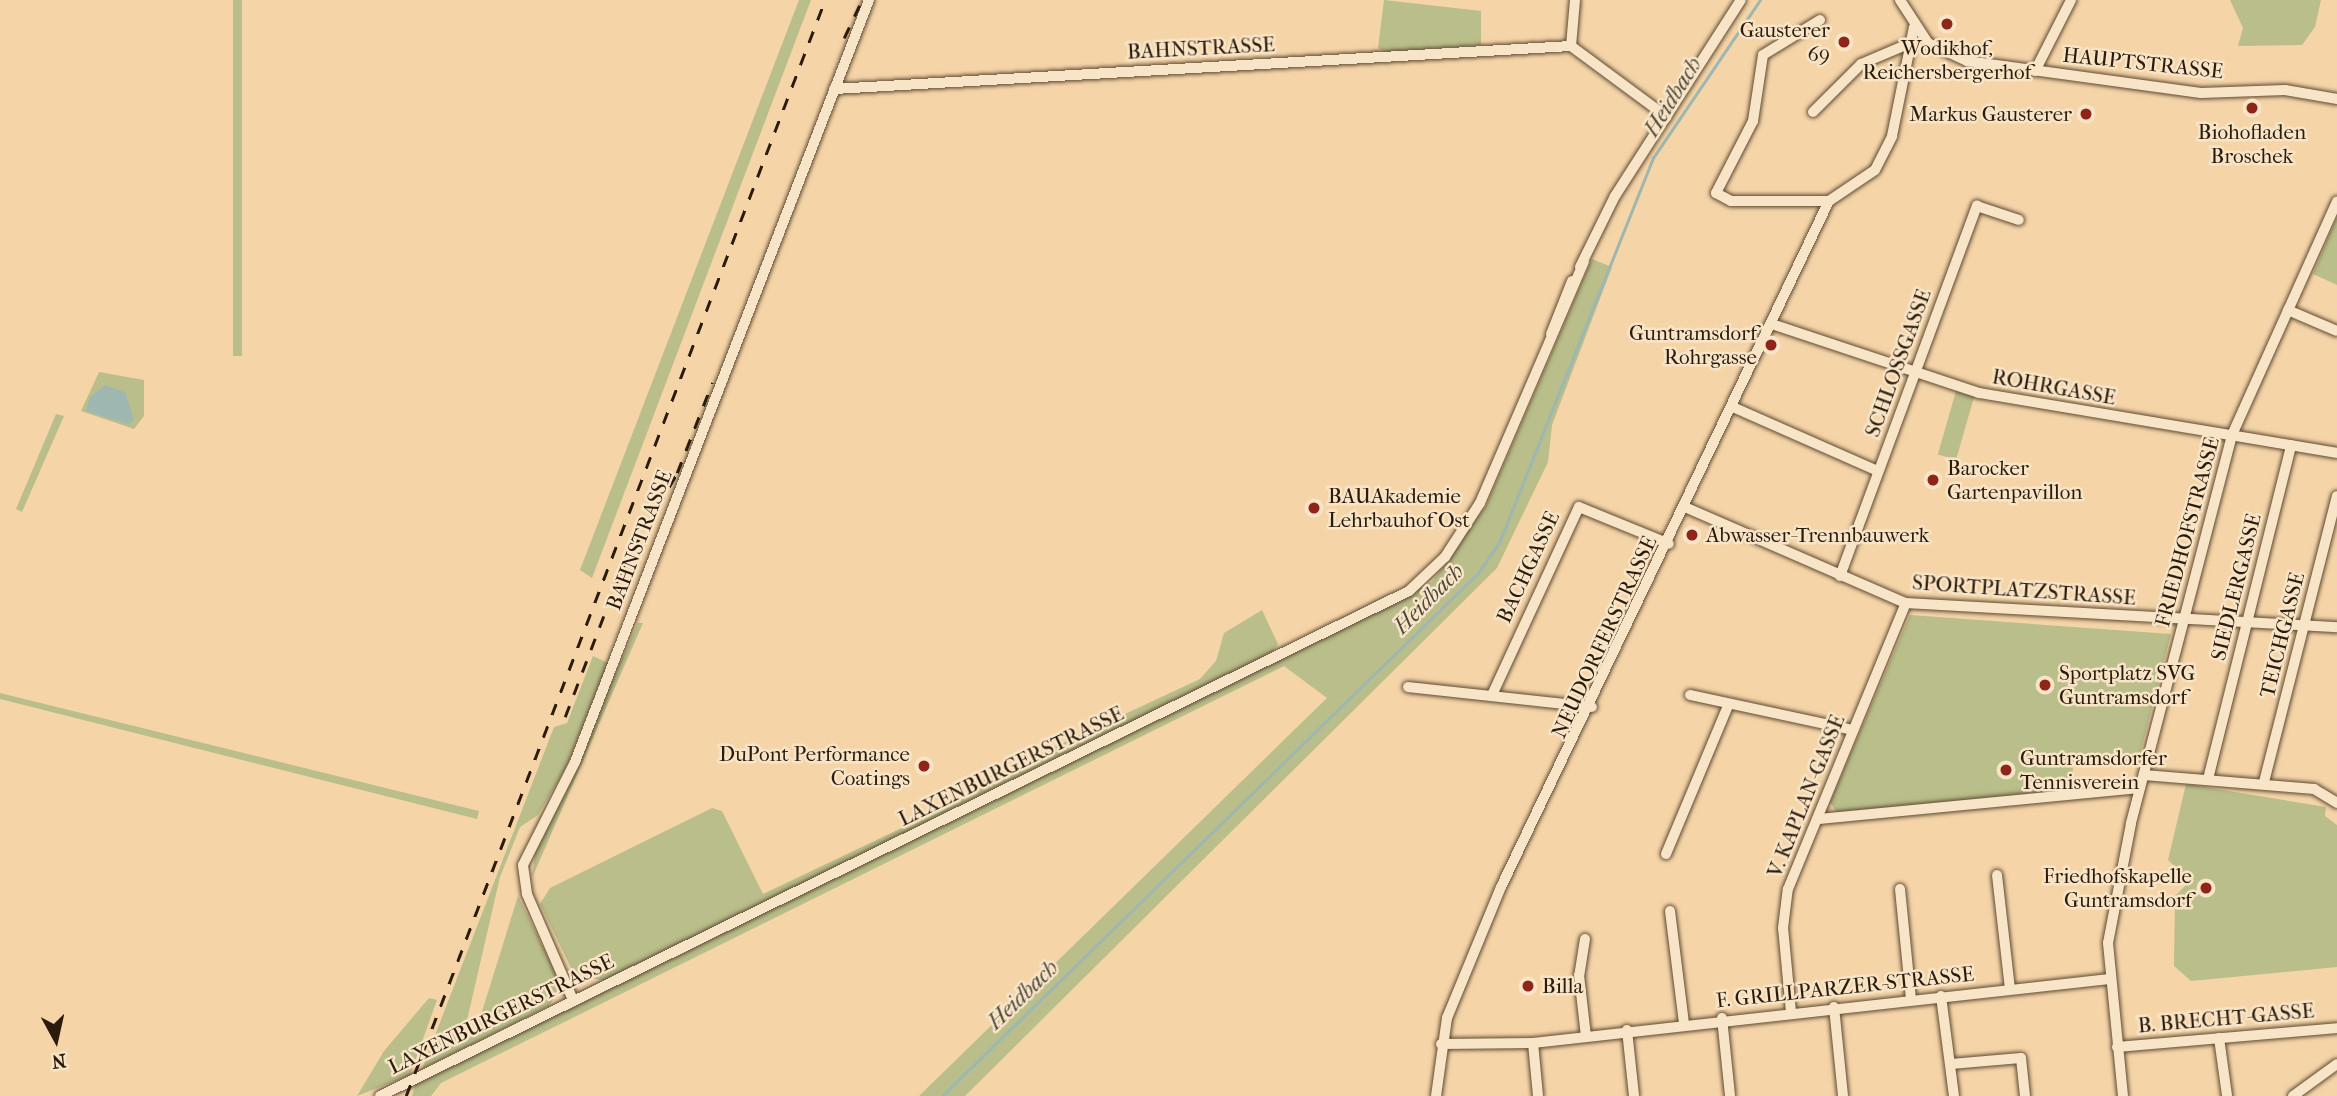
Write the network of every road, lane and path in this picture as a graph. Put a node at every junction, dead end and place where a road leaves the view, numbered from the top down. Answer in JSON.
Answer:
{"nodes":[{"id":1,"x":869,"y":0,"type":"edge"},
{"id":2,"x":1575,"y":0,"type":"edge"},
{"id":3,"x":1741,"y":0,"type":"edge"},
{"id":4,"x":1900,"y":0,"type":"edge"},
{"id":5,"x":2071,"y":0,"type":"edge"},
{"id":6,"x":1820,"y":20,"type":"dead end"},
{"id":7,"x":1914,"y":27,"type":"junction"},
{"id":8,"x":1906,"y":45,"type":"junction"},
{"id":9,"x":1571,"y":46,"type":"junction"},
{"id":10,"x":2035,"y":71,"type":"junction"},
{"id":11,"x":834,"y":89,"type":"junction"},
{"id":12,"x":2337,"y":99,"type":"edge"},
{"id":13,"x":1813,"y":111,"type":"dead end"},
{"id":14,"x":1667,"y":117,"type":"junction"},
{"id":15,"x":1829,"y":201,"type":"junction"},
{"id":16,"x":2337,"y":201,"type":"edge"},
{"id":17,"x":2020,"y":220,"type":"dead end"},
{"id":18,"x":2288,"y":310,"type":"junction"},
{"id":19,"x":1772,"y":324,"type":"junction"},
{"id":20,"x":2337,"y":331,"type":"edge"},
{"id":21,"x":1914,"y":375,"type":"junction"},
{"id":22,"x":1735,"y":408,"type":"junction"},
{"id":23,"x":2232,"y":435,"type":"junction"},
{"id":24,"x":2291,"y":445,"type":"junction"},
{"id":25,"x":2337,"y":453,"type":"edge"},
{"id":26,"x":1878,"y":471,"type":"junction"},
{"id":27,"x":2337,"y":496,"type":"edge"},
{"id":28,"x":1686,"y":508,"type":"junction"},
{"id":29,"x":1669,"y":544,"type":"junction"},
{"id":30,"x":1840,"y":576,"type":"junction"},
{"id":31,"x":1906,"y":603,"type":"junction"},
{"id":32,"x":2184,"y":618,"type":"junction"},
{"id":33,"x":2246,"y":623,"type":"junction"},
{"id":34,"x":2303,"y":626,"type":"junction"},
{"id":35,"x":2337,"y":627,"type":"edge"},
{"id":36,"x":1408,"y":687,"type":"dead end"},
{"id":37,"x":1492,"y":695,"type":"junction"},
{"id":38,"x":1690,"y":695,"type":"dead end"},
{"id":39,"x":1728,"y":706,"type":"junction"},
{"id":40,"x":1592,"y":708,"type":"junction"},
{"id":41,"x":1853,"y":730,"type":"junction"},
{"id":42,"x":2144,"y":775,"type":"junction"},
{"id":43,"x":2208,"y":779,"type":"junction"},
{"id":44,"x":2264,"y":782,"type":"junction"},
{"id":45,"x":2140,"y":788,"type":"junction"},
{"id":46,"x":2337,"y":803,"type":"edge"},
{"id":47,"x":1819,"y":819,"type":"junction"},
{"id":48,"x":1666,"y":854,"type":"dead end"},
{"id":49,"x":1997,"y":875,"type":"dead end"},
{"id":50,"x":1900,"y":889,"type":"dead end"},
{"id":51,"x":1670,"y":911,"type":"dead end"},
{"id":52,"x":1585,"y":939,"type":"dead end"},
{"id":53,"x":2109,"y":979,"type":"junction"},
{"id":54,"x":2010,"y":989,"type":"junction"},
{"id":55,"x":1941,"y":996,"type":"junction"},
{"id":56,"x":1911,"y":999,"type":"junction"},
{"id":57,"x":573,"y":1000,"type":"junction"},
{"id":58,"x":1834,"y":1007,"type":"junction"},
{"id":59,"x":1791,"y":1012,"type":"junction"},
{"id":60,"x":1721,"y":1018,"type":"junction"},
{"id":61,"x":1684,"y":1023,"type":"junction"},
{"id":62,"x":2337,"y":1028,"type":"edge"},
{"id":63,"x":1627,"y":1030,"type":"junction"},
{"id":64,"x":1586,"y":1036,"type":"junction"},
{"id":65,"x":2219,"y":1038,"type":"junction"},
{"id":66,"x":1533,"y":1043,"type":"junction"},
{"id":67,"x":1441,"y":1044,"type":"junction"},
{"id":68,"x":2117,"y":1047,"type":"junction"},
{"id":69,"x":1951,"y":1064,"type":"junction"},
{"id":70,"x":2337,"y":1064,"type":"edge"},
{"id":71,"x":380,"y":1096,"type":"edge"},
{"id":72,"x":1436,"y":1096,"type":"edge"},
{"id":73,"x":1538,"y":1096,"type":"edge"},
{"id":74,"x":1634,"y":1096,"type":"edge"},
{"id":75,"x":1730,"y":1096,"type":"edge"},
{"id":76,"x":1843,"y":1096,"type":"edge"},
{"id":77,"x":1954,"y":1096,"type":"edge"},
{"id":78,"x":2025,"y":1096,"type":"edge"},
{"id":79,"x":2123,"y":1096,"type":"edge"},
{"id":80,"x":2227,"y":1096,"type":"edge"},
{"id":81,"x":2293,"y":1096,"type":"edge"}],
"edges":[{"from":1,"to":11,"type":"street","name":"BAHNSTRASSE"},
{"from":2,"to":9,"type":"street"},
{"from":3,"to":14,"type":"street","name":"LAXENBURGERSTRASSE"},
{"from":4,"to":7,"type":"street"},
{"from":5,"to":10,"type":"street"},
{"from":6,"to":15,"type":"street"},
{"from":7,"to":8,"type":"street"},
{"from":7,"to":10,"type":"street","name":"HAUPTSTRASSE"},
{"from":8,"to":13,"type":"street"},
{"from":8,"to":15,"type":"street"},
{"from":9,"to":11,"type":"street","name":"BAHNSTRASSE"},
{"from":9,"to":14,"type":"street"},
{"from":10,"to":12,"type":"street","name":"HAUPTSTRASSE"},
{"from":11,"to":57,"type":"street","name":"BAHNSTRASSE"},
{"from":14,"to":57,"type":"street","name":"LAXENBURGERSTRASSE"},
{"from":15,"to":19,"type":"street","name":"NEUDORFERSTRASSE"},
{"from":16,"to":18,"type":"street","name":"FRIEDHOFSTRASSE"},
{"from":17,"to":21,"type":"street","name":"SCHLOSSGASSE"},
{"from":18,"to":20,"type":"street"},
{"from":18,"to":23,"type":"street","name":"FRIEDHOFSTRASSE"},
{"from":19,"to":21,"type":"street","name":"ROHRGASSE"},
{"from":19,"to":22,"type":"street","name":"NEUDORFERSTRASSE"},
{"from":21,"to":23,"type":"street","name":"ROHRGASSE"},
{"from":21,"to":26,"type":"street","name":"SCHLOSSGASSE"},
{"from":22,"to":26,"type":"street"},
{"from":22,"to":28,"type":"street","name":"NEUDORFERSTRASSE"},
{"from":23,"to":24,"type":"street","name":"ROHRGASSE"},
{"from":23,"to":32,"type":"street","name":"FRIEDHOFSTRASSE"},
{"from":24,"to":25,"type":"street","name":"ROHRGASSE"},
{"from":24,"to":33,"type":"street","name":"SIEDLERGASSE"},
{"from":26,"to":30,"type":"street","name":"SCHLOSSGASSE"},
{"from":27,"to":34,"type":"street","name":"TEICHGASSE"},
{"from":28,"to":29,"type":"street","name":"NEUDORFERSTRASSE"},
{"from":28,"to":30,"type":"street","name":"SPORTPLATZSTRASSE"},
{"from":29,"to":37,"type":"street","name":"BACHGASSE"},
{"from":29,"to":40,"type":"street","name":"NEUDORFERSTRASSE"},
{"from":30,"to":31,"type":"street","name":"SPORTPLATZSTRASSE"},
{"from":31,"to":32,"type":"street","name":"SPORTPLATZSTRASSE"},
{"from":31,"to":41,"type":"street","name":"V. KAPLAN-GASSE"},
{"from":32,"to":33,"type":"street","name":"SPORTPLATZSTRASSE"},
{"from":32,"to":42,"type":"street","name":"FRIEDHOFSTRASSE"},
{"from":33,"to":34,"type":"street","name":"SPORTPLATZSTRASSE"},
{"from":33,"to":43,"type":"street","name":"SIEDLERGASSE"},
{"from":34,"to":35,"type":"street","name":"SPORTPLATZSTRASSE"},
{"from":34,"to":44,"type":"street","name":"TEICHGASSE"},
{"from":36,"to":37,"type":"street"},
{"from":37,"to":40,"type":"street"},
{"from":38,"to":39,"type":"street"},
{"from":39,"to":41,"type":"street"},
{"from":39,"to":48,"type":"street"},
{"from":40,"to":67,"type":"street","name":"NEUDORFERSTRASSE"},
{"from":41,"to":47,"type":"street","name":"V. KAPLAN-GASSE"},
{"from":42,"to":43,"type":"street"},
{"from":42,"to":45,"type":"street","name":"FRIEDHOFSTRASSE"},
{"from":43,"to":44,"type":"street"},
{"from":44,"to":46,"type":"street"},
{"from":45,"to":47,"type":"street"},
{"from":45,"to":53,"type":"street","name":"FRIEDHOFSTRASSE"},
{"from":47,"to":59,"type":"street","name":"V. KAPLAN-GASSE"},
{"from":49,"to":54,"type":"street"},
{"from":50,"to":56,"type":"street"},
{"from":51,"to":61,"type":"street"},
{"from":52,"to":64,"type":"street"},
{"from":53,"to":54,"type":"street","name":"F. GRILLPARZER-STRASSE"},
{"from":53,"to":68,"type":"street","name":"FRIEDHOFSTRASSE"},
{"from":54,"to":55,"type":"street","name":"F. GRILLPARZER-STRASSE"},
{"from":55,"to":56,"type":"street","name":"F. GRILLPARZER-STRASSE"},
{"from":55,"to":69,"type":"street"},
{"from":56,"to":58,"type":"street","name":"F. GRILLPARZER-STRASSE"},
{"from":57,"to":71,"type":"street","name":"LAXENBURGERSTRASSE"},
{"from":58,"to":59,"type":"street","name":"F. GRILLPARZER-STRASSE"},
{"from":58,"to":76,"type":"street"},
{"from":59,"to":60,"type":"street","name":"F. GRILLPARZER-STRASSE"},
{"from":60,"to":61,"type":"street","name":"F. GRILLPARZER-STRASSE"},
{"from":60,"to":75,"type":"street"},
{"from":61,"to":63,"type":"street","name":"F. GRILLPARZER-STRASSE"},
{"from":62,"to":65,"type":"street","name":"B. BRECHT-GASSE"},
{"from":63,"to":64,"type":"street","name":"F. GRILLPARZER-STRASSE"},
{"from":63,"to":74,"type":"street"},
{"from":64,"to":66,"type":"street","name":"F. GRILLPARZER-STRASSE"},
{"from":65,"to":68,"type":"street","name":"B. BRECHT-GASSE"},
{"from":65,"to":80,"type":"street"},
{"from":66,"to":67,"type":"street","name":"F. GRILLPARZER-STRASSE"},
{"from":66,"to":73,"type":"street"},
{"from":67,"to":72,"type":"street","name":"NEUDORFERSTRASSE"},
{"from":68,"to":79,"type":"street","name":"FRIEDHOFSTRASSE"},
{"from":69,"to":77,"type":"street"},
{"from":69,"to":78,"type":"street"},
{"from":70,"to":81,"type":"street"}]}
